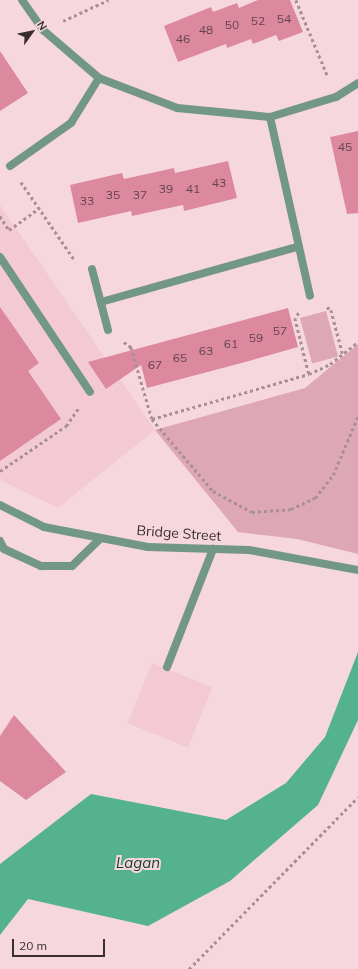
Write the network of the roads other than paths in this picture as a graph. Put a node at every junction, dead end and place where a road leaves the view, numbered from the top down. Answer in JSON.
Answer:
{"nodes":[{"id":1,"x":22,"y":0,"type":"edge"},
{"id":2,"x":99,"y":78,"type":"junction"},
{"id":3,"x":358,"y":83,"type":"edge"},
{"id":4,"x":270,"y":117,"type":"junction"},
{"id":5,"x":10,"y":166,"type":"road end"},
{"id":6,"x":298,"y":247,"type":"junction"},
{"id":7,"x":0,"y":257,"type":"edge"},
{"id":8,"x":92,"y":270,"type":"road end"},
{"id":9,"x":310,"y":296,"type":"road end"},
{"id":10,"x":101,"y":302,"type":"junction"},
{"id":11,"x":108,"y":330,"type":"road end"},
{"id":12,"x":90,"y":392,"type":"road end"},
{"id":13,"x":0,"y":505,"type":"edge"},
{"id":14,"x":101,"y":538,"type":"junction"},
{"id":15,"x":0,"y":541,"type":"edge"},
{"id":16,"x":214,"y":549,"type":"junction"},
{"id":17,"x":358,"y":570,"type":"edge"},
{"id":18,"x":167,"y":667,"type":"dead end"}],
"edges":[{"from":1,"to":2,"type":"street"},
{"from":2,"to":4,"type":"street"},
{"from":2,"to":5,"type":"street"},
{"from":3,"to":4,"type":"street"},
{"from":4,"to":6,"type":"street"},
{"from":6,"to":9,"type":"street"},
{"from":6,"to":10,"type":"street"},
{"from":7,"to":12,"type":"street"},
{"from":8,"to":10,"type":"street"},
{"from":10,"to":11,"type":"street"},
{"from":13,"to":14,"type":"street","name":"Bridge Street"},
{"from":14,"to":15,"type":"street"},
{"from":14,"to":16,"type":"street","name":"Bridge Street"},
{"from":16,"to":17,"type":"street","name":"Bridge Street"},
{"from":16,"to":18,"type":"street"}]}
